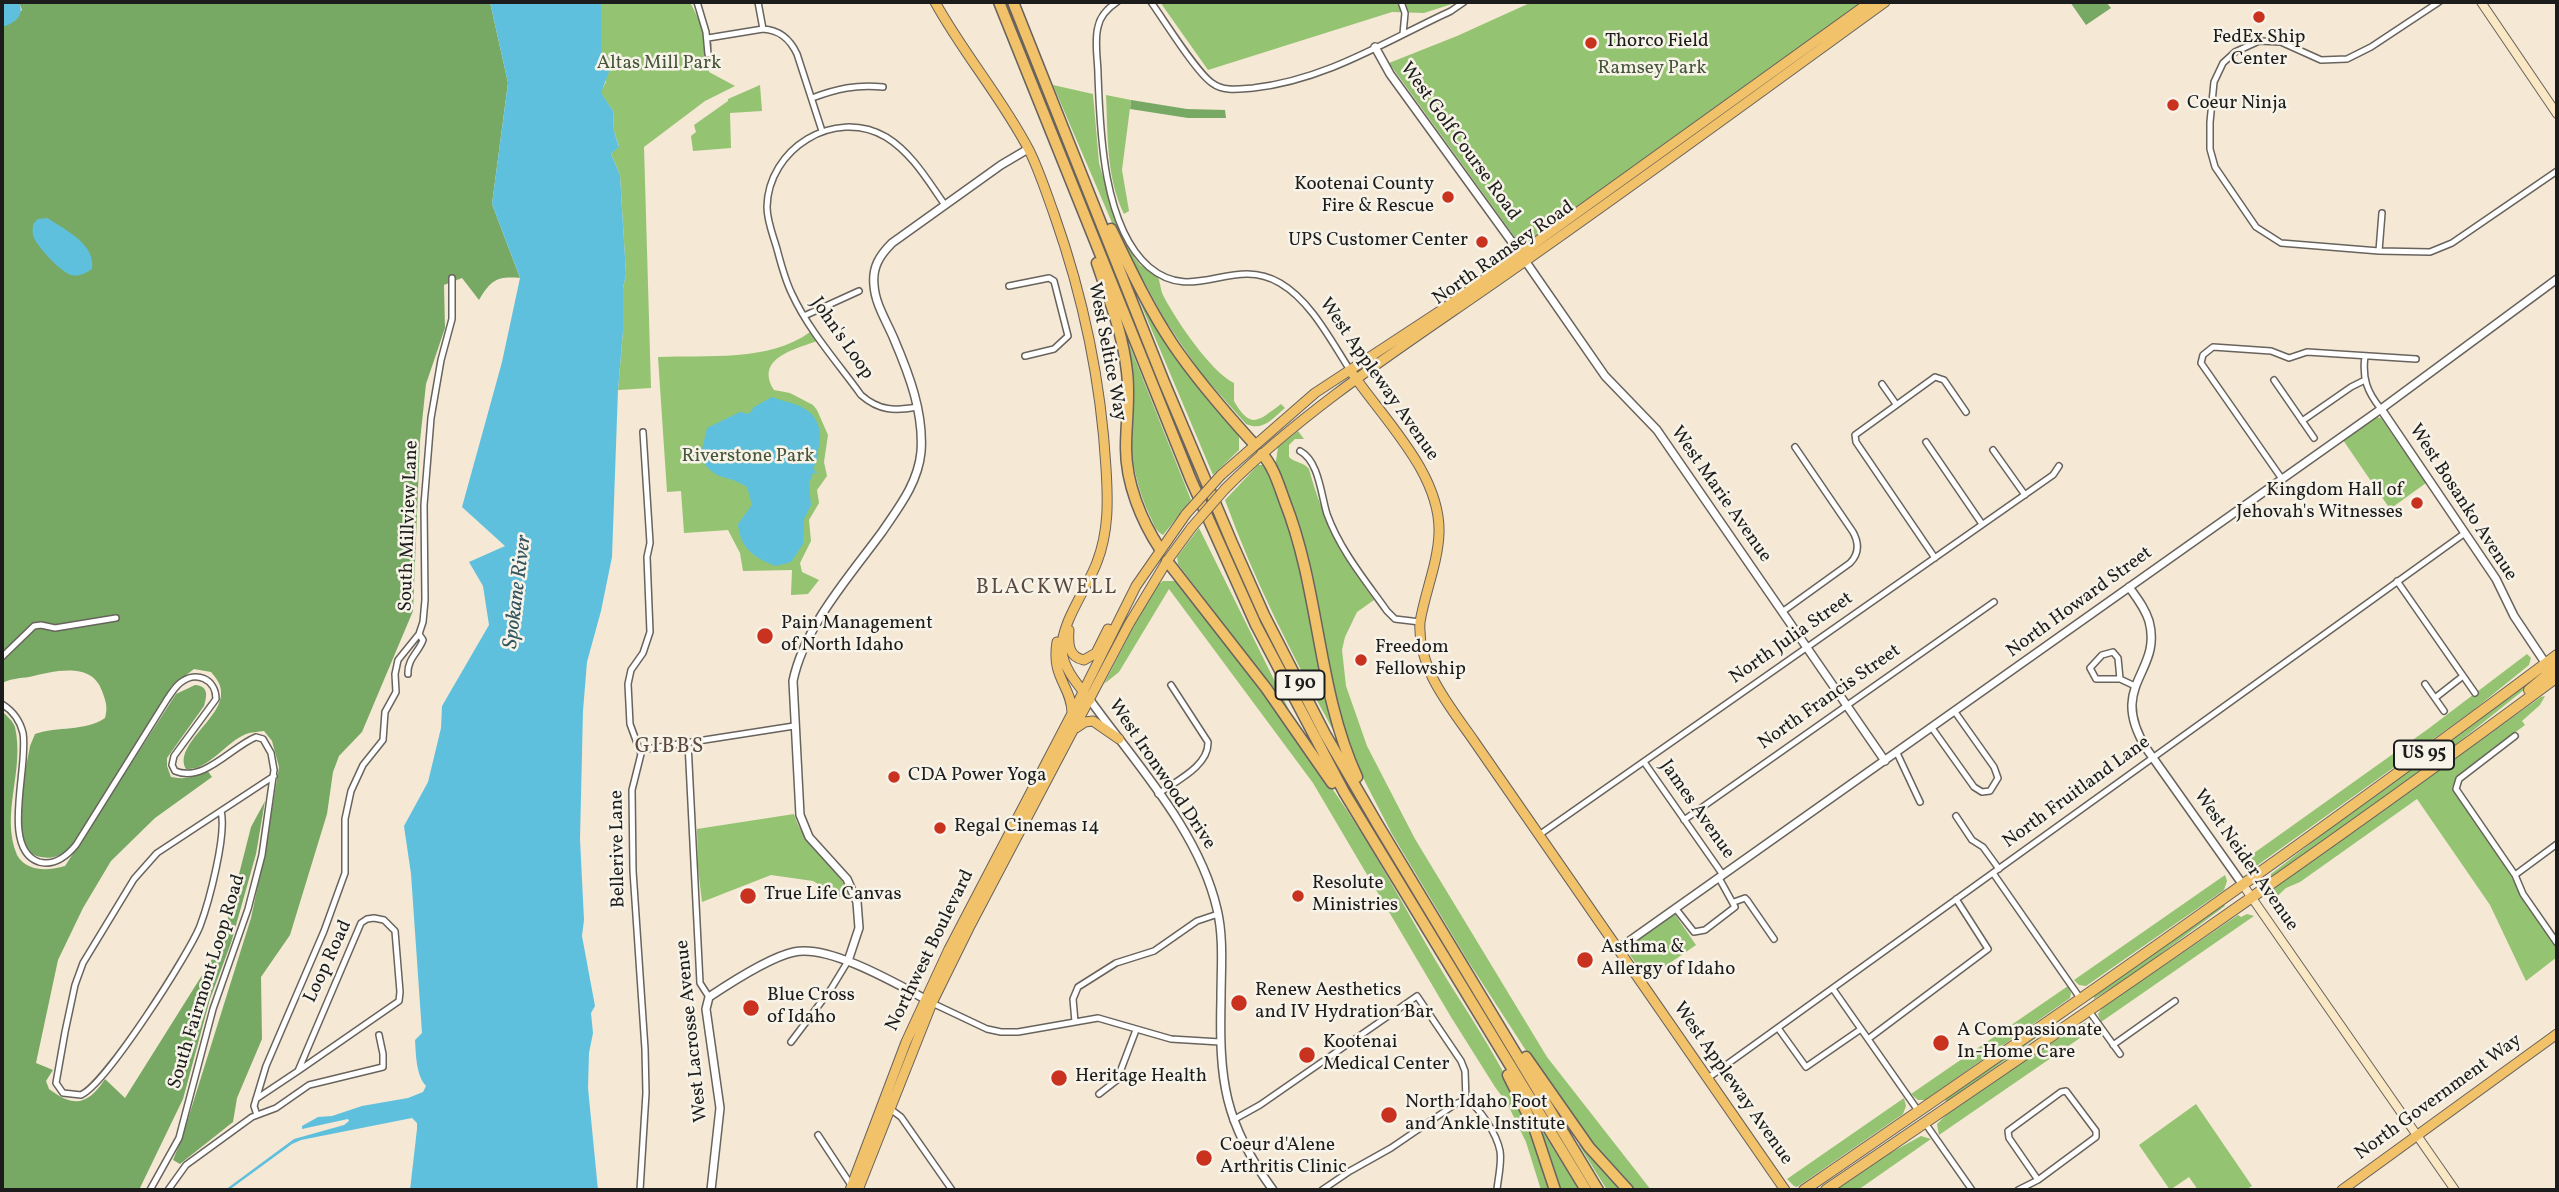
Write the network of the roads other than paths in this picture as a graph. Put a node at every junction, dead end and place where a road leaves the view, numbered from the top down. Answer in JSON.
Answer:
{"nodes":[{"id":1,"x":698,"y":2,"type":"edge"},
{"id":2,"x":758,"y":2,"type":"edge"},
{"id":3,"x":929,"y":2,"type":"edge"},
{"id":4,"x":935,"y":2,"type":"edge"},
{"id":5,"x":999,"y":2,"type":"edge"},
{"id":6,"x":1013,"y":2,"type":"edge"},
{"id":7,"x":1116,"y":2,"type":"edge"},
{"id":8,"x":1151,"y":2,"type":"edge"},
{"id":9,"x":1401,"y":2,"type":"edge"},
{"id":10,"x":1464,"y":2,"type":"edge"},
{"id":11,"x":1870,"y":2,"type":"edge"},
{"id":12,"x":1885,"y":2,"type":"edge"},
{"id":13,"x":2439,"y":2,"type":"edge"},
{"id":14,"x":2480,"y":2,"type":"edge"},
{"id":15,"x":948,"y":26,"type":"junction"},
{"id":16,"x":764,"y":29,"type":"junction"},
{"id":17,"x":1403,"y":34,"type":"junction"},
{"id":18,"x":708,"y":38,"type":"junction"},
{"id":19,"x":1375,"y":47,"type":"junction"},
{"id":20,"x":708,"y":54,"type":"dead end"},
{"id":21,"x":883,"y":88,"type":"dead end"},
{"id":22,"x":812,"y":98,"type":"junction"},
{"id":23,"x":2557,"y":114,"type":"edge"},
{"id":24,"x":822,"y":131,"type":"junction"},
{"id":25,"x":1070,"y":144,"type":"junction"},
{"id":26,"x":1028,"y":149,"type":"junction"},
{"id":27,"x":2557,"y":171,"type":"edge"},
{"id":28,"x":1069,"y":177,"type":"junction"},
{"id":29,"x":945,"y":205,"type":"junction"},
{"id":30,"x":2382,"y":213,"type":"dead end"},
{"id":31,"x":2379,"y":251,"type":"junction"},
{"id":32,"x":1522,"y":257,"type":"junction"},
{"id":33,"x":452,"y":278,"type":"dead end"},
{"id":34,"x":2557,"y":279,"type":"edge"},
{"id":35,"x":1009,"y":286,"type":"dead end"},
{"id":36,"x":859,"y":291,"type":"dead end"},
{"id":37,"x":804,"y":316,"type":"junction"},
{"id":38,"x":1025,"y":356,"type":"dead end"},
{"id":39,"x":2365,"y":356,"type":"junction"},
{"id":40,"x":2416,"y":359,"type":"dead end"},
{"id":41,"x":1350,"y":370,"type":"junction"},
{"id":42,"x":1356,"y":379,"type":"junction"},
{"id":43,"x":2274,"y":380,"type":"dead end"},
{"id":44,"x":2365,"y":380,"type":"junction"},
{"id":45,"x":1882,"y":384,"type":"dead end"},
{"id":46,"x":1896,"y":404,"type":"junction"},
{"id":47,"x":917,"y":407,"type":"junction"},
{"id":48,"x":2381,"y":409,"type":"junction"},
{"id":49,"x":1966,"y":412,"type":"dead end"},
{"id":50,"x":2302,"y":421,"type":"junction"},
{"id":51,"x":643,"y":432,"type":"dead end"},
{"id":52,"x":2314,"y":438,"type":"dead end"},
{"id":53,"x":1926,"y":442,"type":"dead end"},
{"id":54,"x":1254,"y":444,"type":"junction"},
{"id":55,"x":1795,"y":447,"type":"dead end"},
{"id":56,"x":1993,"y":450,"type":"dead end"},
{"id":57,"x":1300,"y":451,"type":"dead end"},
{"id":58,"x":1262,"y":454,"type":"junction"},
{"id":59,"x":2060,"y":466,"type":"dead end"},
{"id":60,"x":2281,"y":480,"type":"junction"},
{"id":61,"x":2025,"y":495,"type":"junction"},
{"id":62,"x":1982,"y":524,"type":"junction"},
{"id":63,"x":2465,"y":533,"type":"junction"},
{"id":64,"x":1160,"y":549,"type":"junction"},
{"id":65,"x":1936,"y":558,"type":"junction"},
{"id":66,"x":1167,"y":561,"type":"junction"},
{"id":67,"x":2397,"y":581,"type":"junction"},
{"id":68,"x":1136,"y":586,"type":"junction"},
{"id":69,"x":2129,"y":587,"type":"junction"},
{"id":70,"x":1994,"y":602,"type":"dead end"},
{"id":71,"x":1782,"y":612,"type":"junction"},
{"id":72,"x":116,"y":618,"type":"dead end"},
{"id":73,"x":1069,"y":621,"type":"junction"},
{"id":74,"x":1420,"y":622,"type":"junction"},
{"id":75,"x":419,"y":634,"type":"junction"},
{"id":76,"x":1807,"y":648,"type":"junction"},
{"id":77,"x":2557,"y":655,"type":"edge"},
{"id":78,"x":2,"y":657,"type":"edge"},
{"id":79,"x":2546,"y":664,"type":"junction"},
{"id":80,"x":2557,"y":664,"type":"edge"},
{"id":81,"x":408,"y":674,"type":"dead end"},
{"id":82,"x":2463,"y":676,"type":"junction"},
{"id":83,"x":2557,"y":678,"type":"edge"},
{"id":84,"x":2120,"y":679,"type":"junction"},
{"id":85,"x":2426,"y":684,"type":"dead end"},
{"id":86,"x":1171,"y":685,"type":"dead end"},
{"id":87,"x":2135,"y":686,"type":"junction"},
{"id":88,"x":2475,"y":693,"type":"dead end"},
{"id":89,"x":1087,"y":696,"type":"junction"},
{"id":90,"x":2435,"y":698,"type":"junction"},
{"id":91,"x":2,"y":704,"type":"edge"},
{"id":92,"x":1846,"y":705,"type":"junction"},
{"id":93,"x":2512,"y":710,"type":"junction"},
{"id":94,"x":2444,"y":711,"type":"dead end"},
{"id":95,"x":1955,"y":712,"type":"junction"},
{"id":96,"x":1072,"y":714,"type":"junction"},
{"id":97,"x":794,"y":726,"type":"junction"},
{"id":98,"x":1932,"y":728,"type":"junction"},
{"id":99,"x":1075,"y":729,"type":"junction"},
{"id":100,"x":2515,"y":736,"type":"dead end"},
{"id":101,"x":1119,"y":739,"type":"junction"},
{"id":102,"x":688,"y":743,"type":"junction"},
{"id":103,"x":640,"y":750,"type":"junction"},
{"id":104,"x":1897,"y":752,"type":"junction"},
{"id":105,"x":2153,"y":758,"type":"junction"},
{"id":106,"x":1885,"y":761,"type":"junction"},
{"id":107,"x":1644,"y":762,"type":"junction"},
{"id":108,"x":274,"y":776,"type":"junction"},
{"id":109,"x":1158,"y":794,"type":"junction"},
{"id":110,"x":1920,"y":802,"type":"dead end"},
{"id":111,"x":221,"y":811,"type":"junction"},
{"id":112,"x":1956,"y":816,"type":"dead end"},
{"id":113,"x":1684,"y":820,"type":"junction"},
{"id":114,"x":1378,"y":825,"type":"junction"},
{"id":115,"x":1369,"y":835,"type":"junction"},
{"id":116,"x":1539,"y":835,"type":"junction"},
{"id":117,"x":2557,"y":844,"type":"edge"},
{"id":118,"x":1999,"y":869,"type":"junction"},
{"id":119,"x":1993,"y":873,"type":"junction"},
{"id":120,"x":2515,"y":875,"type":"junction"},
{"id":121,"x":1721,"y":876,"type":"junction"},
{"id":122,"x":2243,"y":885,"type":"junction"},
{"id":123,"x":2253,"y":898,"type":"junction"},
{"id":124,"x":1956,"y":899,"type":"junction"},
{"id":125,"x":1734,"y":902,"type":"junction"},
{"id":126,"x":1676,"y":909,"type":"junction"},
{"id":127,"x":1218,"y":914,"type":"junction"},
{"id":128,"x":1774,"y":939,"type":"dead end"},
{"id":129,"x":2557,"y":943,"type":"edge"},
{"id":130,"x":1618,"y":949,"type":"junction"},
{"id":131,"x":848,"y":961,"type":"junction"},
{"id":132,"x":2098,"y":986,"type":"junction"},
{"id":133,"x":1833,"y":989,"type":"junction"},
{"id":134,"x":1464,"y":992,"type":"junction"},
{"id":135,"x":709,"y":997,"type":"junction"},
{"id":136,"x":2080,"y":998,"type":"junction"},
{"id":137,"x":2175,"y":1000,"type":"dead end"},
{"id":138,"x":929,"y":1001,"type":"junction"},
{"id":139,"x":1484,"y":1001,"type":"junction"},
{"id":140,"x":2089,"y":1011,"type":"junction"},
{"id":141,"x":1075,"y":1022,"type":"junction"},
{"id":142,"x":2069,"y":1025,"type":"junction"},
{"id":143,"x":1778,"y":1028,"type":"junction"},
{"id":144,"x":1861,"y":1029,"type":"junction"},
{"id":145,"x":1136,"y":1030,"type":"junction"},
{"id":146,"x":2557,"y":1034,"type":"edge"},
{"id":147,"x":379,"y":1035,"type":"dead end"},
{"id":148,"x":1868,"y":1039,"type":"junction"},
{"id":149,"x":791,"y":1042,"type":"dead end"},
{"id":150,"x":1220,"y":1042,"type":"junction"},
{"id":151,"x":2113,"y":1045,"type":"junction"},
{"id":152,"x":2120,"y":1054,"type":"dead end"},
{"id":153,"x":298,"y":1071,"type":"junction"},
{"id":154,"x":1708,"y":1078,"type":"junction"},
{"id":155,"x":1099,"y":1094,"type":"dead end"},
{"id":156,"x":1938,"y":1098,"type":"junction"},
{"id":157,"x":256,"y":1099,"type":"junction"},
{"id":158,"x":1466,"y":1100,"type":"junction"},
{"id":159,"x":886,"y":1107,"type":"junction"},
{"id":160,"x":1919,"y":1112,"type":"junction"},
{"id":161,"x":257,"y":1115,"type":"junction"},
{"id":162,"x":1233,"y":1120,"type":"junction"},
{"id":163,"x":1926,"y":1123,"type":"junction"},
{"id":164,"x":818,"y":1135,"type":"dead end"},
{"id":165,"x":1908,"y":1135,"type":"junction"},
{"id":166,"x":2418,"y":1135,"type":"junction"},
{"id":167,"x":2038,"y":1180,"type":"junction"},
{"id":168,"x":853,"y":1189,"type":"edge"},
{"id":169,"x":150,"y":1190,"type":"edge"},
{"id":170,"x":168,"y":1190,"type":"edge"},
{"id":171,"x":640,"y":1190,"type":"edge"},
{"id":172,"x":712,"y":1190,"type":"edge"},
{"id":173,"x":951,"y":1190,"type":"edge"},
{"id":174,"x":1273,"y":1190,"type":"edge"},
{"id":175,"x":1322,"y":1190,"type":"edge"},
{"id":176,"x":1497,"y":1190,"type":"edge"},
{"id":177,"x":1555,"y":1190,"type":"edge"},
{"id":178,"x":1586,"y":1190,"type":"edge"},
{"id":179,"x":1598,"y":1190,"type":"edge"},
{"id":180,"x":1628,"y":1190,"type":"edge"},
{"id":181,"x":1785,"y":1190,"type":"edge"},
{"id":182,"x":1804,"y":1190,"type":"edge"},
{"id":183,"x":1826,"y":1190,"type":"edge"},
{"id":184,"x":1972,"y":1190,"type":"edge"},
{"id":185,"x":2018,"y":1190,"type":"edge"},
{"id":186,"x":2342,"y":1190,"type":"edge"},
{"id":187,"x":2455,"y":1190,"type":"edge"}],
"edges":[{"from":1,"to":18,"type":"street"},
{"from":2,"to":16,"type":"street"},
{"from":3,"to":15,"type":"main road","name":"West Seltice Way"},
{"from":4,"to":15,"type":"main road","name":"West Seltice Way"},
{"from":5,"to":28,"type":"highway","number":"I 90"},
{"from":6,"to":25,"type":"highway","number":"I 90"},
{"from":7,"to":41,"type":"street","name":"West Appleway Avenue"},
{"from":8,"to":19,"type":"street"},
{"from":9,"to":17,"type":"street"},
{"from":10,"to":17,"type":"street"},
{"from":11,"to":32,"type":"main road","name":"North Ramsey Road"},
{"from":12,"to":32,"type":"main road","name":"North Ramsey Road"},
{"from":13,"to":31,"type":"street"},
{"from":14,"to":23,"type":"main road"},
{"from":15,"to":26,"type":"main road","name":"West Seltice Way"},
{"from":16,"to":18,"type":"street"},
{"from":16,"to":22,"type":"street"},
{"from":17,"to":19,"type":"street"},
{"from":18,"to":20,"type":"street"},
{"from":19,"to":32,"type":"street","name":"West Golf Course Road"},
{"from":21,"to":22,"type":"street"},
{"from":22,"to":24,"type":"street"},
{"from":24,"to":29,"type":"street","name":"John's Loop"},
{"from":24,"to":37,"type":"street","name":"John's Loop"},
{"from":25,"to":54,"type":"highway","number":"I 90"},
{"from":25,"to":114,"type":"highway","number":"I 90"},
{"from":26,"to":29,"type":"street"},
{"from":26,"to":73,"type":"main road","name":"West Seltice Way"},
{"from":27,"to":31,"type":"street"},
{"from":28,"to":64,"type":"highway"},
{"from":28,"to":115,"type":"highway","number":"I 90"},
{"from":29,"to":47,"type":"street"},
{"from":30,"to":31,"type":"street"},
{"from":32,"to":41,"type":"main road","name":"North Ramsey Road"},
{"from":32,"to":42,"type":"main road","name":"North Ramsey Road"},
{"from":32,"to":71,"type":"street","name":"West Marie Avenue"},
{"from":33,"to":75,"type":"street","name":"South Millview Lane"},
{"from":34,"to":48,"type":"street","name":"North Howard Street"},
{"from":35,"to":38,"type":"street"},
{"from":36,"to":37,"type":"street"},
{"from":37,"to":47,"type":"street","name":"John's Loop"},
{"from":39,"to":40,"type":"street"},
{"from":39,"to":44,"type":"street","name":"West Bosanko Avenue"},
{"from":39,"to":60,"type":"street"},
{"from":41,"to":42,"type":"main road","name":"West Appleway Avenue"},
{"from":41,"to":54,"type":"main road","name":"North Ramsey Road"},
{"from":42,"to":58,"type":"main road","name":"North Ramsey Road"},
{"from":42,"to":74,"type":"main road","name":"West Appleway Avenue"},
{"from":43,"to":50,"type":"street"},
{"from":44,"to":48,"type":"street","name":"West Bosanko Avenue"},
{"from":44,"to":50,"type":"street"},
{"from":45,"to":46,"type":"street"},
{"from":46,"to":49,"type":"street"},
{"from":46,"to":65,"type":"street"},
{"from":47,"to":97,"type":"street"},
{"from":48,"to":60,"type":"street","name":"North Howard Street"},
{"from":48,"to":63,"type":"street","name":"West Bosanko Avenue"},
{"from":50,"to":52,"type":"street"},
{"from":51,"to":103,"type":"street","name":"Bellerive Lane"},
{"from":53,"to":62,"type":"street"},
{"from":54,"to":58,"type":"main road"},
{"from":54,"to":64,"type":"main road","name":"North Ramsey Road","bridge":true},
{"from":55,"to":71,"type":"street"},
{"from":56,"to":61,"type":"street"},
{"from":57,"to":74,"type":"street"},
{"from":58,"to":66,"type":"main road","name":"North Ramsey Road","bridge":true},
{"from":58,"to":114,"type":"highway"},
{"from":59,"to":61,"type":"street","name":"North Julia Street"},
{"from":60,"to":69,"type":"street","name":"North Howard Street"},
{"from":61,"to":62,"type":"street","name":"North Julia Street"},
{"from":62,"to":65,"type":"street","name":"North Julia Street"},
{"from":63,"to":67,"type":"street","name":"North Fruitland Lane"},
{"from":63,"to":79,"type":"street","name":"West Bosanko Avenue"},
{"from":64,"to":66,"type":"main road"},
{"from":64,"to":68,"type":"main road","name":"Northwest Boulevard"},
{"from":65,"to":76,"type":"street","name":"North Julia Street"},
{"from":66,"to":89,"type":"main road","name":"Northwest Boulevard"},
{"from":66,"to":115,"type":"highway","number":"I 90"},
{"from":67,"to":82,"type":"street"},
{"from":67,"to":105,"type":"street","name":"North Fruitland Lane"},
{"from":68,"to":73,"type":"main road"},
{"from":68,"to":89,"type":"main road","name":"Northwest Boulevard"},
{"from":69,"to":87,"type":"street","name":"West Neider Avenue"},
{"from":69,"to":95,"type":"street","name":"North Howard Street"},
{"from":70,"to":92,"type":"street","name":"North Francis Street"},
{"from":71,"to":76,"type":"street","name":"West Marie Avenue"},
{"from":72,"to":78,"type":"street"},
{"from":73,"to":89,"type":"main road","name":"West Seltice Way"},
{"from":73,"to":96,"type":"main road"},
{"from":74,"to":116,"type":"main road","name":"West Appleway Avenue"},
{"from":75,"to":81,"type":"street"},
{"from":75,"to":157,"type":"street","name":"South Millview Lane"},
{"from":76,"to":92,"type":"street","name":"West Marie Avenue"},
{"from":76,"to":107,"type":"street","name":"North Julia Street"},
{"from":77,"to":79,"type":"highway","number":"US 95"},
{"from":79,"to":93,"type":"highway"},
{"from":79,"to":122,"type":"highway","number":"US 95"},
{"from":80,"to":83,"type":"highway"},
{"from":82,"to":88,"type":"street"},
{"from":82,"to":90,"type":"street"},
{"from":83,"to":93,"type":"highway","number":"US 95"},
{"from":84,"to":84,"type":"street"},
{"from":84,"to":87,"type":"street"},
{"from":85,"to":90,"type":"street"},
{"from":86,"to":109,"type":"street"},
{"from":87,"to":105,"type":"street","name":"West Neider Avenue"},
{"from":89,"to":96,"type":"main road","name":"Northwest Boulevard"},
{"from":89,"to":99,"type":"main road","name":"Northwest Boulevard"},
{"from":89,"to":101,"type":"street","name":"West Ironwood Drive"},
{"from":90,"to":94,"type":"street"},
{"from":91,"to":108,"type":"street"},
{"from":92,"to":106,"type":"street","name":"West Marie Avenue"},
{"from":92,"to":113,"type":"street","name":"North Francis Street"},
{"from":93,"to":123,"type":"highway","number":"US 95"},
{"from":95,"to":98,"type":"street","name":"North Howard Street"},
{"from":95,"to":98,"type":"street"},
{"from":96,"to":138,"type":"main road","name":"Northwest Boulevard"},
{"from":97,"to":102,"type":"street"},
{"from":97,"to":131,"type":"street"},
{"from":98,"to":104,"type":"street","name":"North Howard Street"},
{"from":99,"to":101,"type":"main road"},
{"from":99,"to":138,"type":"main road","name":"Northwest Boulevard"},
{"from":100,"to":120,"type":"street"},
{"from":101,"to":109,"type":"street","name":"West Ironwood Drive"},
{"from":102,"to":103,"type":"street"},
{"from":102,"to":135,"type":"street","name":"West Lacrosse Avenue"},
{"from":103,"to":171,"type":"street","name":"Bellerive Lane"},
{"from":104,"to":106,"type":"street","name":"North Howard Street"},
{"from":104,"to":110,"type":"street"},
{"from":105,"to":118,"type":"street","name":"North Fruitland Lane"},
{"from":105,"to":122,"type":"street","name":"West Neider Avenue"},
{"from":106,"to":121,"type":"street","name":"North Howard Street"},
{"from":107,"to":113,"type":"street","name":"James Avenue"},
{"from":107,"to":116,"type":"street","name":"North Julia Street"},
{"from":108,"to":111,"type":"street"},
{"from":108,"to":169,"type":"street","name":"South Fairmont Loop Road"},
{"from":109,"to":127,"type":"street","name":"West Ironwood Drive"},
{"from":111,"to":111,"type":"street"},
{"from":112,"to":118,"type":"street"},
{"from":113,"to":121,"type":"street","name":"James Avenue"},
{"from":114,"to":139,"type":"highway","number":"I 90"},
{"from":115,"to":134,"type":"highway","number":"I 90"},
{"from":116,"to":130,"type":"main road","name":"West Appleway Avenue"},
{"from":117,"to":120,"type":"street"},
{"from":118,"to":119,"type":"street","name":"North Fruitland Lane"},
{"from":119,"to":124,"type":"street","name":"North Fruitland Lane"},
{"from":119,"to":136,"type":"street"},
{"from":120,"to":129,"type":"street"},
{"from":121,"to":125,"type":"street","name":"James Avenue"},
{"from":121,"to":126,"type":"street","name":"North Howard Street"},
{"from":122,"to":123,"type":"main road","name":"West Neider Avenue"},
{"from":122,"to":132,"type":"highway","number":"US 95"},
{"from":123,"to":140,"type":"highway","number":"US 95"},
{"from":123,"to":166,"type":"main road","name":"West Neider Avenue"},
{"from":124,"to":133,"type":"street","name":"North Fruitland Lane"},
{"from":124,"to":148,"type":"street"},
{"from":125,"to":126,"type":"street"},
{"from":125,"to":128,"type":"street"},
{"from":126,"to":130,"type":"street","name":"North Howard Street"},
{"from":127,"to":141,"type":"street"},
{"from":127,"to":150,"type":"street","name":"West Ironwood Drive"},
{"from":130,"to":154,"type":"main road","name":"West Appleway Avenue"},
{"from":131,"to":135,"type":"street"},
{"from":131,"to":138,"type":"street"},
{"from":131,"to":149,"type":"street"},
{"from":132,"to":136,"type":"highway","number":"US 95"},
{"from":132,"to":140,"type":"highway"},
{"from":133,"to":143,"type":"street","name":"North Fruitland Lane"},
{"from":133,"to":144,"type":"street"},
{"from":134,"to":177,"type":"highway"},
{"from":134,"to":178,"type":"highway","number":"I 90"},
{"from":135,"to":172,"type":"street","name":"West Lacrosse Avenue"},
{"from":136,"to":142,"type":"highway"},
{"from":136,"to":156,"type":"highway","number":"US 95"},
{"from":137,"to":151,"type":"street"},
{"from":138,"to":141,"type":"street"},
{"from":138,"to":159,"type":"main road","name":"Northwest Boulevard"},
{"from":139,"to":179,"type":"highway","number":"I 90"},
{"from":139,"to":180,"type":"highway","number":"I 90"},
{"from":140,"to":142,"type":"highway","number":"US 95"},
{"from":140,"to":151,"type":"street"},
{"from":141,"to":145,"type":"street"},
{"from":142,"to":163,"type":"highway","number":"US 95"},
{"from":143,"to":144,"type":"street"},
{"from":143,"to":154,"type":"street","name":"North Fruitland Lane"},
{"from":144,"to":148,"type":"street"},
{"from":145,"to":150,"type":"street"},
{"from":145,"to":155,"type":"street"},
{"from":146,"to":166,"type":"main road","name":"North Government Way"},
{"from":147,"to":161,"type":"street"},
{"from":148,"to":160,"type":"street"},
{"from":150,"to":162,"type":"street","name":"West Ironwood Drive"},
{"from":151,"to":152,"type":"street"},
{"from":153,"to":153,"type":"street","name":"Loop Road"},
{"from":153,"to":157,"type":"street","name":"Loop Road"},
{"from":154,"to":181,"type":"main road","name":"West Appleway Avenue"},
{"from":156,"to":160,"type":"highway","number":"US 95"},
{"from":156,"to":163,"type":"highway"},
{"from":157,"to":161,"type":"street","name":"South Millview Lane"},
{"from":158,"to":162,"type":"street"},
{"from":158,"to":175,"type":"street"},
{"from":158,"to":176,"type":"street"},
{"from":159,"to":168,"type":"main road","name":"Northwest Boulevard"},
{"from":159,"to":173,"type":"street"},
{"from":160,"to":165,"type":"highway"},
{"from":160,"to":182,"type":"highway","number":"US 95"},
{"from":161,"to":170,"type":"street"},
{"from":162,"to":174,"type":"street","name":"West Ironwood Drive"},
{"from":163,"to":165,"type":"highway","number":"US 95"},
{"from":163,"to":184,"type":"street"},
{"from":164,"to":168,"type":"street"},
{"from":165,"to":183,"type":"highway","number":"US 95"},
{"from":166,"to":186,"type":"main road","name":"North Government Way"},
{"from":166,"to":187,"type":"main road","name":"West Neider Avenue"},
{"from":167,"to":167,"type":"street"},
{"from":167,"to":185,"type":"street"}]}
